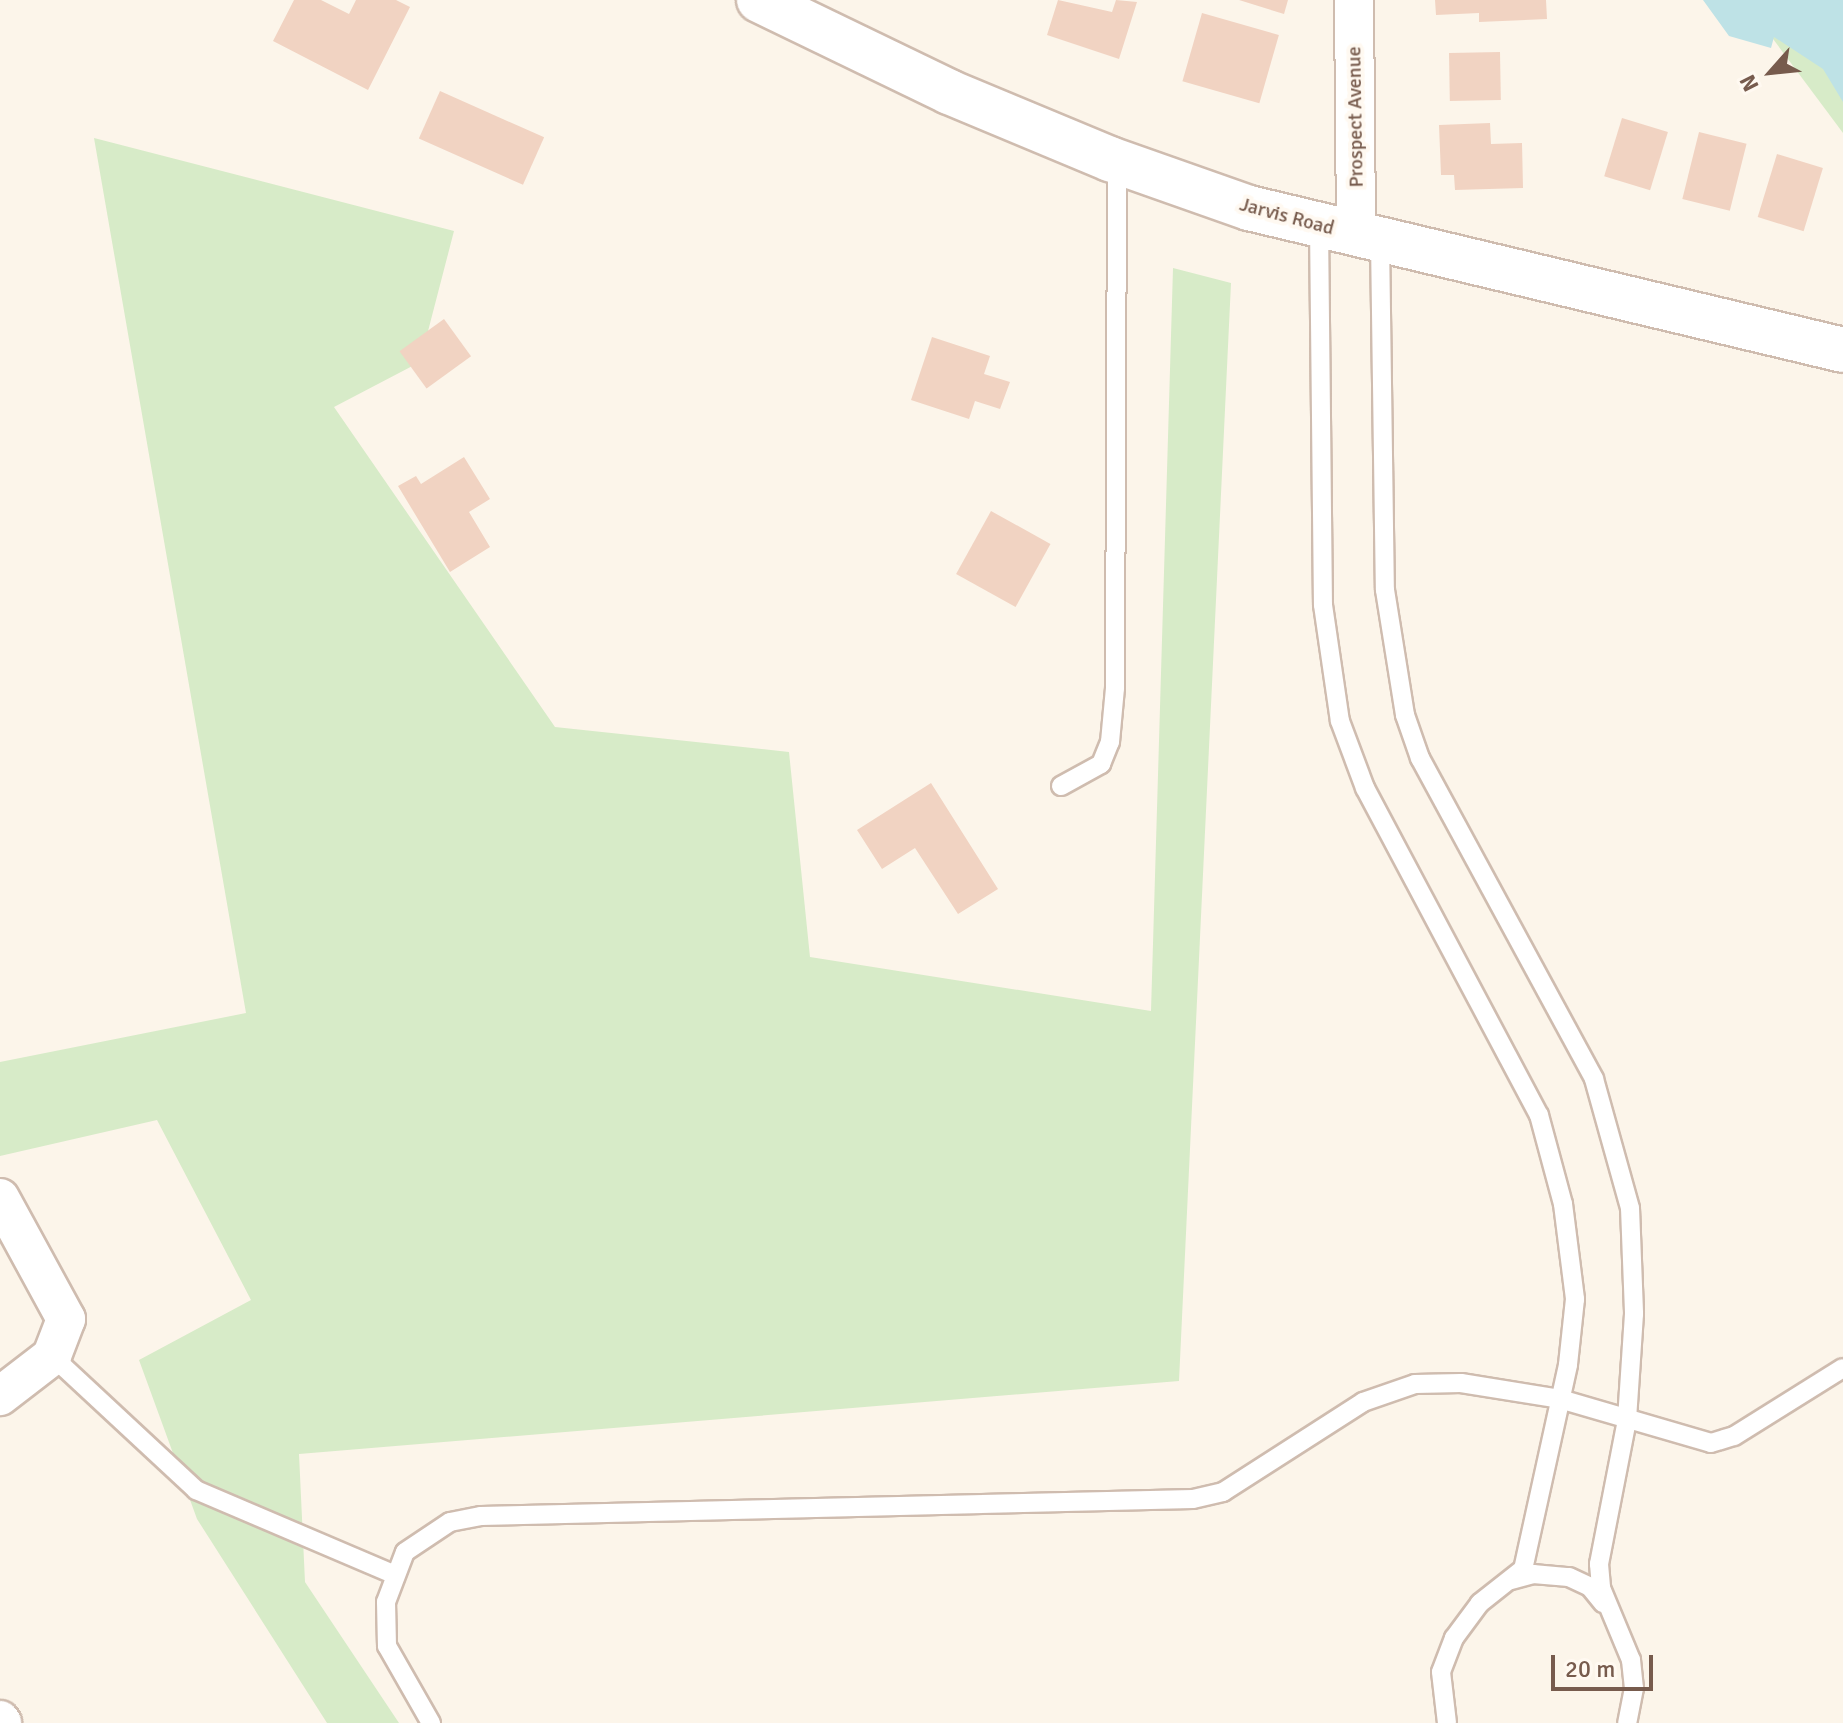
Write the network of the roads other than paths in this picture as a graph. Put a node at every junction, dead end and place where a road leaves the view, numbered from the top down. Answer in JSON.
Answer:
{"nodes":[{"id":1,"x":759,"y":0,"type":"edge"},
{"id":2,"x":1354,"y":0,"type":"edge"},
{"id":3,"x":1117,"y":162,"type":"junction"},
{"id":4,"x":1352,"y":233,"type":"junction"},
{"id":5,"x":1843,"y":350,"type":"edge"},
{"id":6,"x":1061,"y":786,"type":"dead end"},
{"id":7,"x":0,"y":1198,"type":"edge"},
{"id":8,"x":52,"y":1356,"type":"junction"},
{"id":9,"x":1843,"y":1368,"type":"edge"},
{"id":10,"x":0,"y":1396,"type":"edge"},
{"id":11,"x":1560,"y":1399,"type":"junction"},
{"id":12,"x":1627,"y":1420,"type":"junction"},
{"id":13,"x":395,"y":1575,"type":"junction"},
{"id":14,"x":1507,"y":1581,"type":"junction"},
{"id":15,"x":1612,"y":1614,"type":"junction"},
{"id":16,"x":431,"y":1723,"type":"edge"},
{"id":17,"x":1447,"y":1723,"type":"edge"},
{"id":18,"x":1627,"y":1723,"type":"edge"}],
"edges":[{"from":1,"to":3,"type":"street","name":"Jarvis Road"},
{"from":2,"to":4,"type":"street","name":"Prospect Avenue"},
{"from":3,"to":4,"type":"street","name":"Jarvis Road"},
{"from":3,"to":6,"type":"lane"},
{"from":4,"to":5,"type":"street","name":"Jarvis Road"},
{"from":4,"to":11,"type":"lane"},
{"from":4,"to":12,"type":"lane"},
{"from":7,"to":8,"type":"street"},
{"from":8,"to":10,"type":"street"},
{"from":8,"to":13,"type":"lane"},
{"from":9,"to":12,"type":"lane"},
{"from":11,"to":12,"type":"lane"},
{"from":11,"to":13,"type":"lane"},
{"from":11,"to":14,"type":"lane"},
{"from":12,"to":15,"type":"lane"},
{"from":13,"to":16,"type":"lane"},
{"from":14,"to":15,"type":"lane"},
{"from":14,"to":17,"type":"lane"},
{"from":15,"to":18,"type":"lane"}]}
